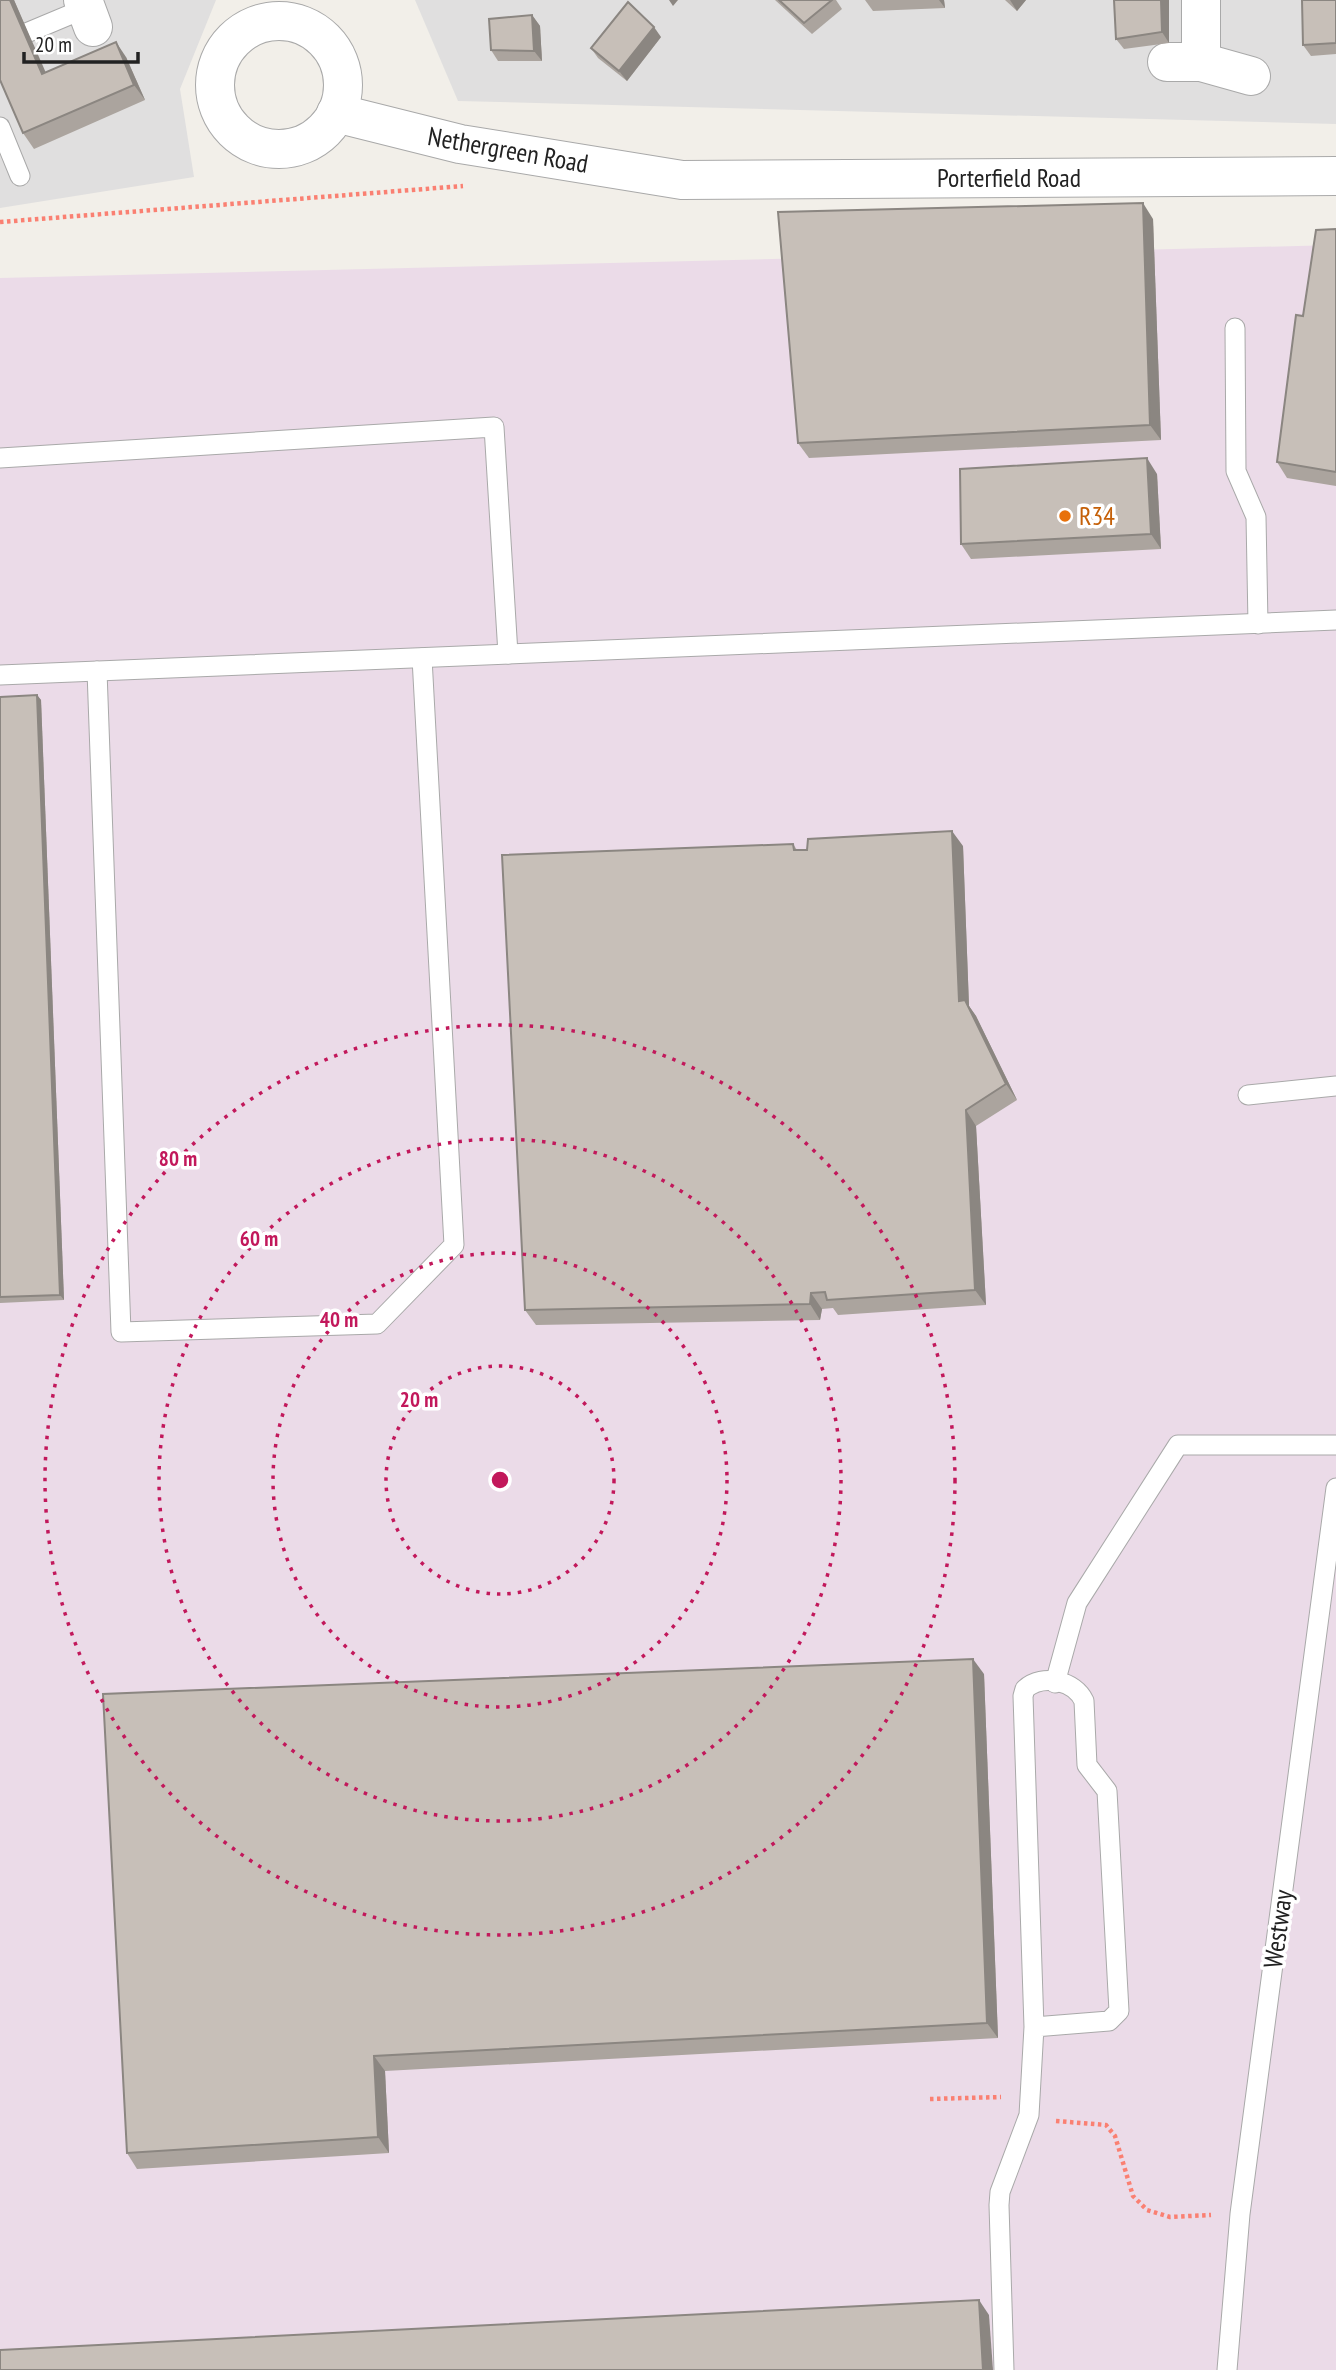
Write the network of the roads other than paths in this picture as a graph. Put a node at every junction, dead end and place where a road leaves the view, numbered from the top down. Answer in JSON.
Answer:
{"nodes":[{"id":1,"x":1200,"y":0,"type":"edge"},
{"id":2,"x":275,"y":10,"type":"edge"},
{"id":3,"x":87,"y":12,"type":"edge"},
{"id":4,"x":0,"y":44,"type":"edge"},
{"id":5,"x":1251,"y":76,"type":"dead end"},
{"id":6,"x":336,"y":113,"type":"junction"},
{"id":7,"x":0,"y":127,"type":"edge"},
{"id":8,"x":20,"y":176,"type":"dead end"},
{"id":9,"x":1336,"y":176,"type":"edge"},
{"id":10,"x":682,"y":180,"type":"joint"},
{"id":11,"x":1235,"y":328,"type":"dead end"},
{"id":12,"x":0,"y":458,"type":"edge"},
{"id":13,"x":1336,"y":621,"type":"edge"},
{"id":14,"x":1258,"y":624,"type":"junction"},
{"id":15,"x":508,"y":654,"type":"junction"},
{"id":16,"x":422,"y":658,"type":"junction"},
{"id":17,"x":97,"y":671,"type":"junction"},
{"id":18,"x":0,"y":675,"type":"edge"},
{"id":19,"x":1336,"y":1086,"type":"edge"},
{"id":20,"x":1248,"y":1095,"type":"dead end"},
{"id":21,"x":1336,"y":1445,"type":"edge"},
{"id":22,"x":1336,"y":1488,"type":"edge"},
{"id":23,"x":1055,"y":1682,"type":"junction"},
{"id":24,"x":1034,"y":2027,"type":"junction"},
{"id":25,"x":1004,"y":2370,"type":"edge"},
{"id":26,"x":1227,"y":2370,"type":"edge"}],
"edges":[{"from":1,"to":5,"type":"street"},
{"from":2,"to":6,"type":"street"},
{"from":2,"to":6,"type":"street"},
{"from":3,"to":4,"type":"lane"},
{"from":6,"to":10,"type":"street","name":"Nethergreen Road"},
{"from":7,"to":8,"type":"lane"},
{"from":9,"to":10,"type":"street","name":"Porterfield Road"},
{"from":11,"to":14,"type":"lane"},
{"from":12,"to":15,"type":"lane"},
{"from":13,"to":14,"type":"lane"},
{"from":14,"to":15,"type":"lane"},
{"from":15,"to":16,"type":"lane"},
{"from":16,"to":17,"type":"lane"},
{"from":16,"to":17,"type":"lane"},
{"from":17,"to":18,"type":"lane"},
{"from":19,"to":20,"type":"lane"},
{"from":21,"to":23,"type":"lane"},
{"from":22,"to":26,"type":"lane","name":"Westway"},
{"from":23,"to":24,"type":"lane"},
{"from":23,"to":24,"type":"lane"},
{"from":24,"to":25,"type":"lane"}]}
